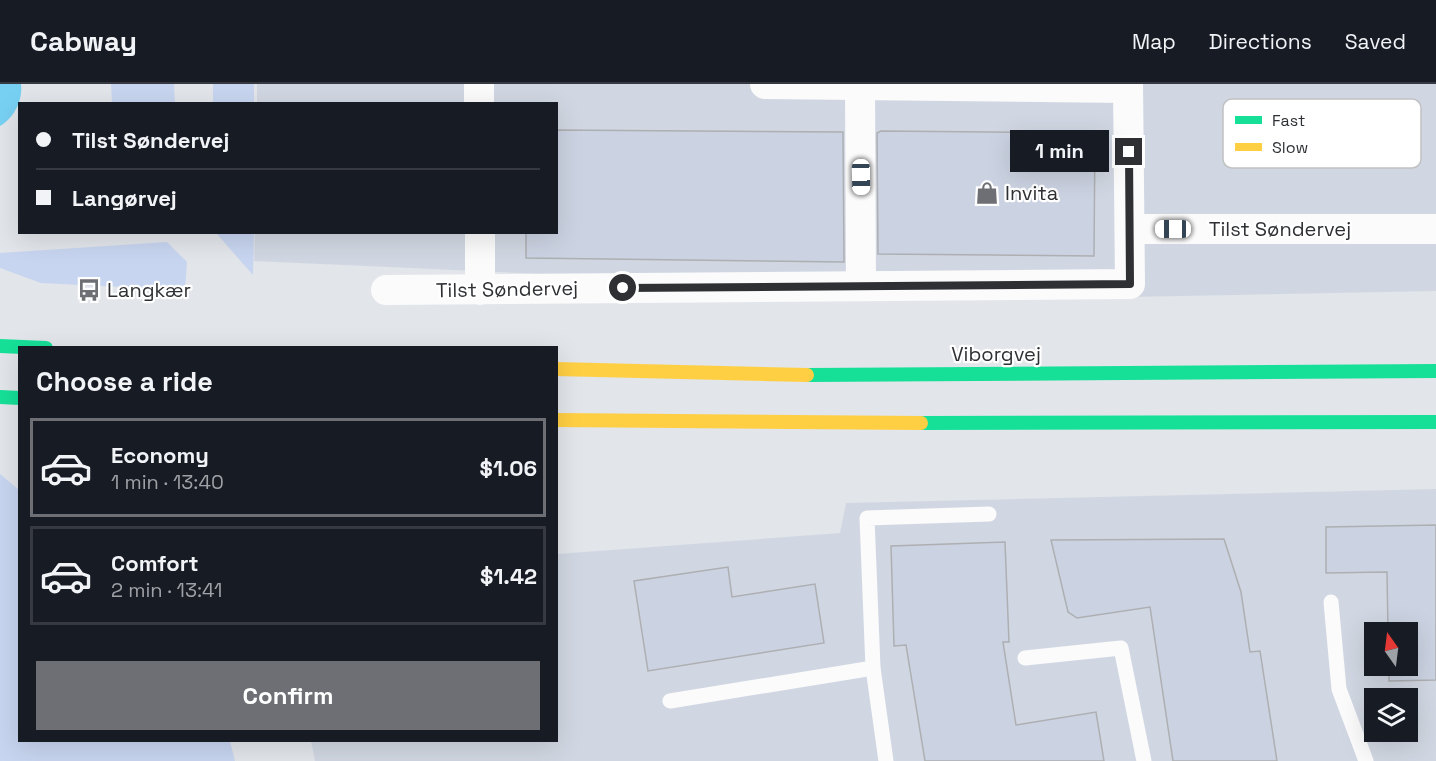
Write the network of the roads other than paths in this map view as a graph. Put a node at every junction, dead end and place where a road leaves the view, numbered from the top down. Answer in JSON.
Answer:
{"nodes":[{"id":1,"x":479,"y":84,"type":"edge"},
{"id":2,"x":765,"y":84,"type":"edge"},
{"id":3,"x":860,"y":86,"type":"junction"},
{"id":4,"x":1128,"y":86,"type":"edge"},
{"id":5,"x":479,"y":102,"type":"edge"},
{"id":6,"x":1436,"y":229,"type":"edge"},
{"id":7,"x":1130,"y":230,"type":"junction"},
{"id":8,"x":480,"y":234,"type":"edge"},
{"id":9,"x":861,"y":286,"type":"junction"},
{"id":10,"x":386,"y":290,"type":"dead end"},
{"id":11,"x":480,"y":290,"type":"junction"},
{"id":12,"x":0,"y":346,"type":"edge"},
{"id":13,"x":18,"y":347,"type":"edge"},
{"id":14,"x":558,"y":369,"type":"edge"},
{"id":15,"x":1436,"y":371,"type":"edge"},
{"id":16,"x":0,"y":397,"type":"edge"},
{"id":17,"x":18,"y":398,"type":"edge"},
{"id":18,"x":558,"y":420,"type":"edge"},
{"id":19,"x":1436,"y":422,"type":"edge"},
{"id":20,"x":989,"y":514,"type":"dead end"},
{"id":21,"x":1331,"y":602,"type":"dead end"},
{"id":22,"x":1025,"y":658,"type":"dead end"},
{"id":23,"x":873,"y":668,"type":"junction"},
{"id":24,"x":670,"y":701,"type":"dead end"},
{"id":25,"x":886,"y":761,"type":"edge"},
{"id":26,"x":1144,"y":761,"type":"edge"},
{"id":27,"x":1366,"y":761,"type":"edge"}],
"edges":[{"from":1,"to":5,"type":"street"},
{"from":2,"to":3,"type":"street"},
{"from":3,"to":4,"type":"street"},
{"from":3,"to":9,"type":"street"},
{"from":4,"to":7,"type":"street"},
{"from":6,"to":7,"type":"street","name":"Tilst Søndervej"},
{"from":7,"to":9,"type":"street","name":"Tilst Søndervej"},
{"from":8,"to":11,"type":"street"},
{"from":9,"to":11,"type":"street","name":"Tilst Søndervej"},
{"from":10,"to":11,"type":"street","name":"Tilst Søndervej"},
{"from":12,"to":13,"type":"main road"},
{"from":14,"to":15,"type":"main road","name":"Viborgvej"},
{"from":16,"to":17,"type":"main road"},
{"from":18,"to":19,"type":"main road"},
{"from":20,"to":23,"type":"lane"},
{"from":21,"to":27,"type":"lane"},
{"from":22,"to":26,"type":"lane"},
{"from":23,"to":24,"type":"lane"},
{"from":23,"to":25,"type":"lane"}]}
